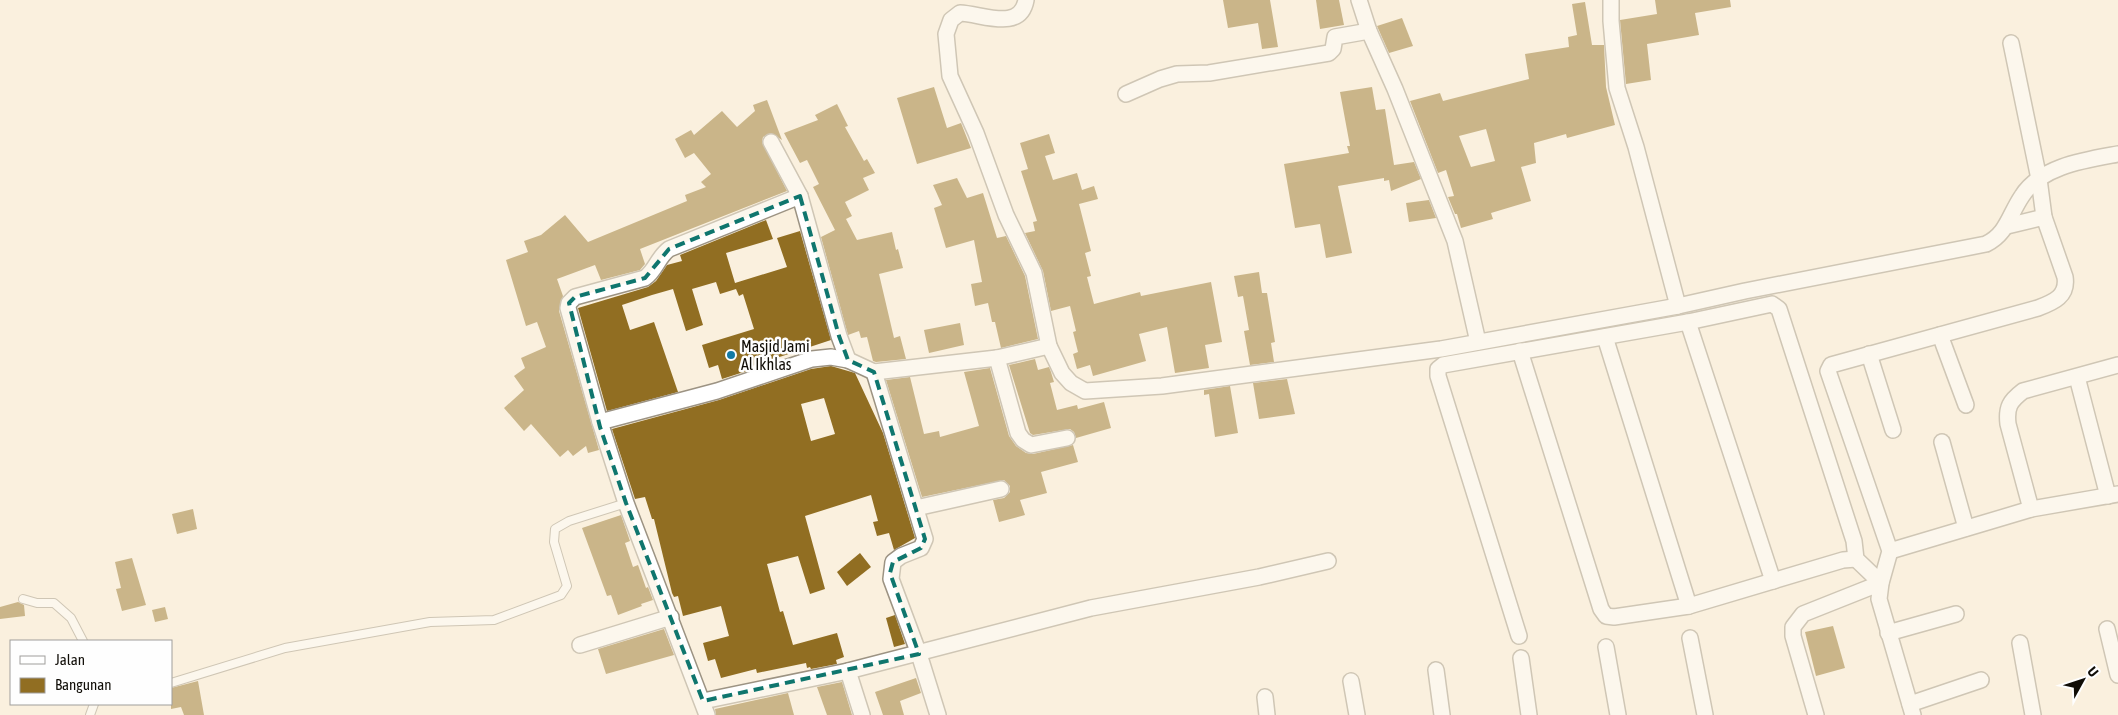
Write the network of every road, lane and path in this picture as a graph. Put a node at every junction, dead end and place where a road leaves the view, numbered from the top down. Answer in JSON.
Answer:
{"nodes":[{"id":1,"x":1026,"y":0,"type":"edge"},
{"id":2,"x":1359,"y":0,"type":"edge"},
{"id":3,"x":1611,"y":0,"type":"edge"},
{"id":4,"x":1369,"y":31,"type":"junction"},
{"id":5,"x":2011,"y":43,"type":"dead end"},
{"id":6,"x":1126,"y":94,"type":"dead end"},
{"id":7,"x":771,"y":142,"type":"dead end"},
{"id":8,"x":2118,"y":154,"type":"edge"},
{"id":9,"x":2039,"y":180,"type":"junction"},
{"id":10,"x":800,"y":196,"type":"junction"},
{"id":11,"x":2044,"y":217,"type":"junction"},
{"id":12,"x":2007,"y":226,"type":"junction"},
{"id":13,"x":1678,"y":306,"type":"junction"},
{"id":14,"x":1688,"y":322,"type":"junction"},
{"id":15,"x":1571,"y":334,"type":"junction"},
{"id":16,"x":1940,"y":334,"type":"junction"},
{"id":17,"x":1605,"y":336,"type":"junction"},
{"id":18,"x":1478,"y":342,"type":"junction"},
{"id":19,"x":1049,"y":346,"type":"junction"},
{"id":20,"x":1520,"y":351,"type":"junction"},
{"id":21,"x":1869,"y":354,"type":"junction"},
{"id":22,"x":997,"y":358,"type":"junction"},
{"id":23,"x":848,"y":360,"type":"junction"},
{"id":24,"x":2118,"y":365,"type":"edge"},
{"id":25,"x":874,"y":372,"type":"junction"},
{"id":26,"x":2077,"y":377,"type":"junction"},
{"id":27,"x":1966,"y":405,"type":"dead end"},
{"id":28,"x":600,"y":422,"type":"junction"},
{"id":29,"x":1893,"y":430,"type":"dead end"},
{"id":30,"x":1067,"y":438,"type":"dead end"},
{"id":31,"x":1942,"y":442,"type":"dead end"},
{"id":32,"x":1001,"y":489,"type":"dead end"},
{"id":33,"x":2113,"y":495,"type":"edge"},
{"id":34,"x":626,"y":503,"type":"junction"},
{"id":35,"x":916,"y":508,"type":"junction"},
{"id":36,"x":2031,"y":509,"type":"junction"},
{"id":37,"x":1966,"y":528,"type":"junction"},
{"id":38,"x":1890,"y":552,"type":"junction"},
{"id":39,"x":1856,"y":559,"type":"junction"},
{"id":40,"x":1328,"y":560,"type":"dead end"},
{"id":41,"x":1773,"y":581,"type":"junction"},
{"id":42,"x":1881,"y":583,"type":"junction"},
{"id":43,"x":22,"y":599,"type":"dead end"},
{"id":44,"x":1689,"y":606,"type":"junction"},
{"id":45,"x":1956,"y":614,"type":"dead end"},
{"id":46,"x":671,"y":617,"type":"junction"},
{"id":47,"x":2107,"y":629,"type":"dead end"},
{"id":48,"x":1888,"y":633,"type":"junction"},
{"id":49,"x":1519,"y":636,"type":"dead end"},
{"id":50,"x":1690,"y":638,"type":"dead end"},
{"id":51,"x":82,"y":640,"type":"edge"},
{"id":52,"x":2020,"y":643,"type":"dead end"},
{"id":53,"x":580,"y":645,"type":"dead end"},
{"id":54,"x":1606,"y":647,"type":"dead end"},
{"id":55,"x":919,"y":654,"type":"junction"},
{"id":56,"x":1521,"y":658,"type":"dead end"},
{"id":57,"x":1436,"y":670,"type":"dead end"},
{"id":58,"x":848,"y":671,"type":"junction"},
{"id":59,"x":2118,"y":675,"type":"edge"},
{"id":60,"x":1981,"y":680,"type":"dead end"},
{"id":61,"x":1352,"y":681,"type":"dead end"},
{"id":62,"x":172,"y":683,"type":"edge"},
{"id":63,"x":1265,"y":697,"type":"dead end"},
{"id":64,"x":705,"y":708,"type":"edge"},
{"id":65,"x":1912,"y":710,"type":"edge"},
{"id":66,"x":862,"y":715,"type":"edge"},
{"id":67,"x":938,"y":715,"type":"edge"},
{"id":68,"x":1267,"y":715,"type":"edge"},
{"id":69,"x":1357,"y":715,"type":"edge"},
{"id":70,"x":1442,"y":715,"type":"edge"},
{"id":71,"x":1529,"y":715,"type":"edge"},
{"id":72,"x":1618,"y":715,"type":"edge"},
{"id":73,"x":1705,"y":715,"type":"edge"},
{"id":74,"x":1816,"y":715,"type":"edge"},
{"id":75,"x":2033,"y":715,"type":"edge"}],
"edges":[{"from":1,"to":19,"type":"street"},
{"from":2,"to":4,"type":"street"},
{"from":3,"to":13,"type":"street"},
{"from":4,"to":6,"type":"street"},
{"from":4,"to":18,"type":"street"},
{"from":5,"to":9,"type":"street"},
{"from":7,"to":10,"type":"street"},
{"from":8,"to":9,"type":"street"},
{"from":9,"to":11,"type":"street"},
{"from":9,"to":12,"type":"street"},
{"from":10,"to":23,"type":"street"},
{"from":10,"to":28,"type":"street"},
{"from":11,"to":12,"type":"street"},
{"from":11,"to":16,"type":"street"},
{"from":12,"to":13,"type":"street"},
{"from":13,"to":15,"type":"street"},
{"from":14,"to":17,"type":"street"},
{"from":14,"to":39,"type":"street"},
{"from":14,"to":41,"type":"street"},
{"from":15,"to":17,"type":"street"},
{"from":15,"to":18,"type":"street"},
{"from":15,"to":20,"type":"street"},
{"from":16,"to":21,"type":"street"},
{"from":16,"to":27,"type":"street"},
{"from":17,"to":44,"type":"street"},
{"from":18,"to":19,"type":"street"},
{"from":19,"to":22,"type":"street"},
{"from":20,"to":44,"type":"street"},
{"from":20,"to":49,"type":"street"},
{"from":21,"to":29,"type":"street"},
{"from":21,"to":38,"type":"street"},
{"from":22,"to":25,"type":"street"},
{"from":22,"to":30,"type":"street"},
{"from":23,"to":25,"type":"street"},
{"from":23,"to":28,"type":"street"},
{"from":24,"to":26,"type":"street"},
{"from":25,"to":35,"type":"street"},
{"from":26,"to":33,"type":"street"},
{"from":26,"to":36,"type":"street"},
{"from":28,"to":34,"type":"street"},
{"from":31,"to":37,"type":"street"},
{"from":32,"to":35,"type":"street"},
{"from":33,"to":36,"type":"street"},
{"from":34,"to":46,"type":"street"},
{"from":34,"to":62,"type":"lane"},
{"from":35,"to":55,"type":"street"},
{"from":36,"to":37,"type":"street"},
{"from":37,"to":38,"type":"street"},
{"from":38,"to":42,"type":"street"},
{"from":39,"to":41,"type":"street"},
{"from":39,"to":42,"type":"street"},
{"from":40,"to":55,"type":"street"},
{"from":41,"to":44,"type":"street"},
{"from":42,"to":48,"type":"street"},
{"from":42,"to":74,"type":"street"},
{"from":43,"to":51,"type":"lane"},
{"from":45,"to":48,"type":"street"},
{"from":46,"to":53,"type":"street"},
{"from":46,"to":64,"type":"street"},
{"from":47,"to":59,"type":"street"},
{"from":48,"to":65,"type":"street"},
{"from":50,"to":73,"type":"street"},
{"from":52,"to":75,"type":"street"},
{"from":54,"to":72,"type":"street"},
{"from":55,"to":58,"type":"street"},
{"from":55,"to":67,"type":"street"},
{"from":56,"to":71,"type":"street"},
{"from":57,"to":70,"type":"street"},
{"from":58,"to":64,"type":"street"},
{"from":58,"to":66,"type":"street"},
{"from":60,"to":65,"type":"street"},
{"from":61,"to":69,"type":"street"},
{"from":63,"to":68,"type":"street"}]}
